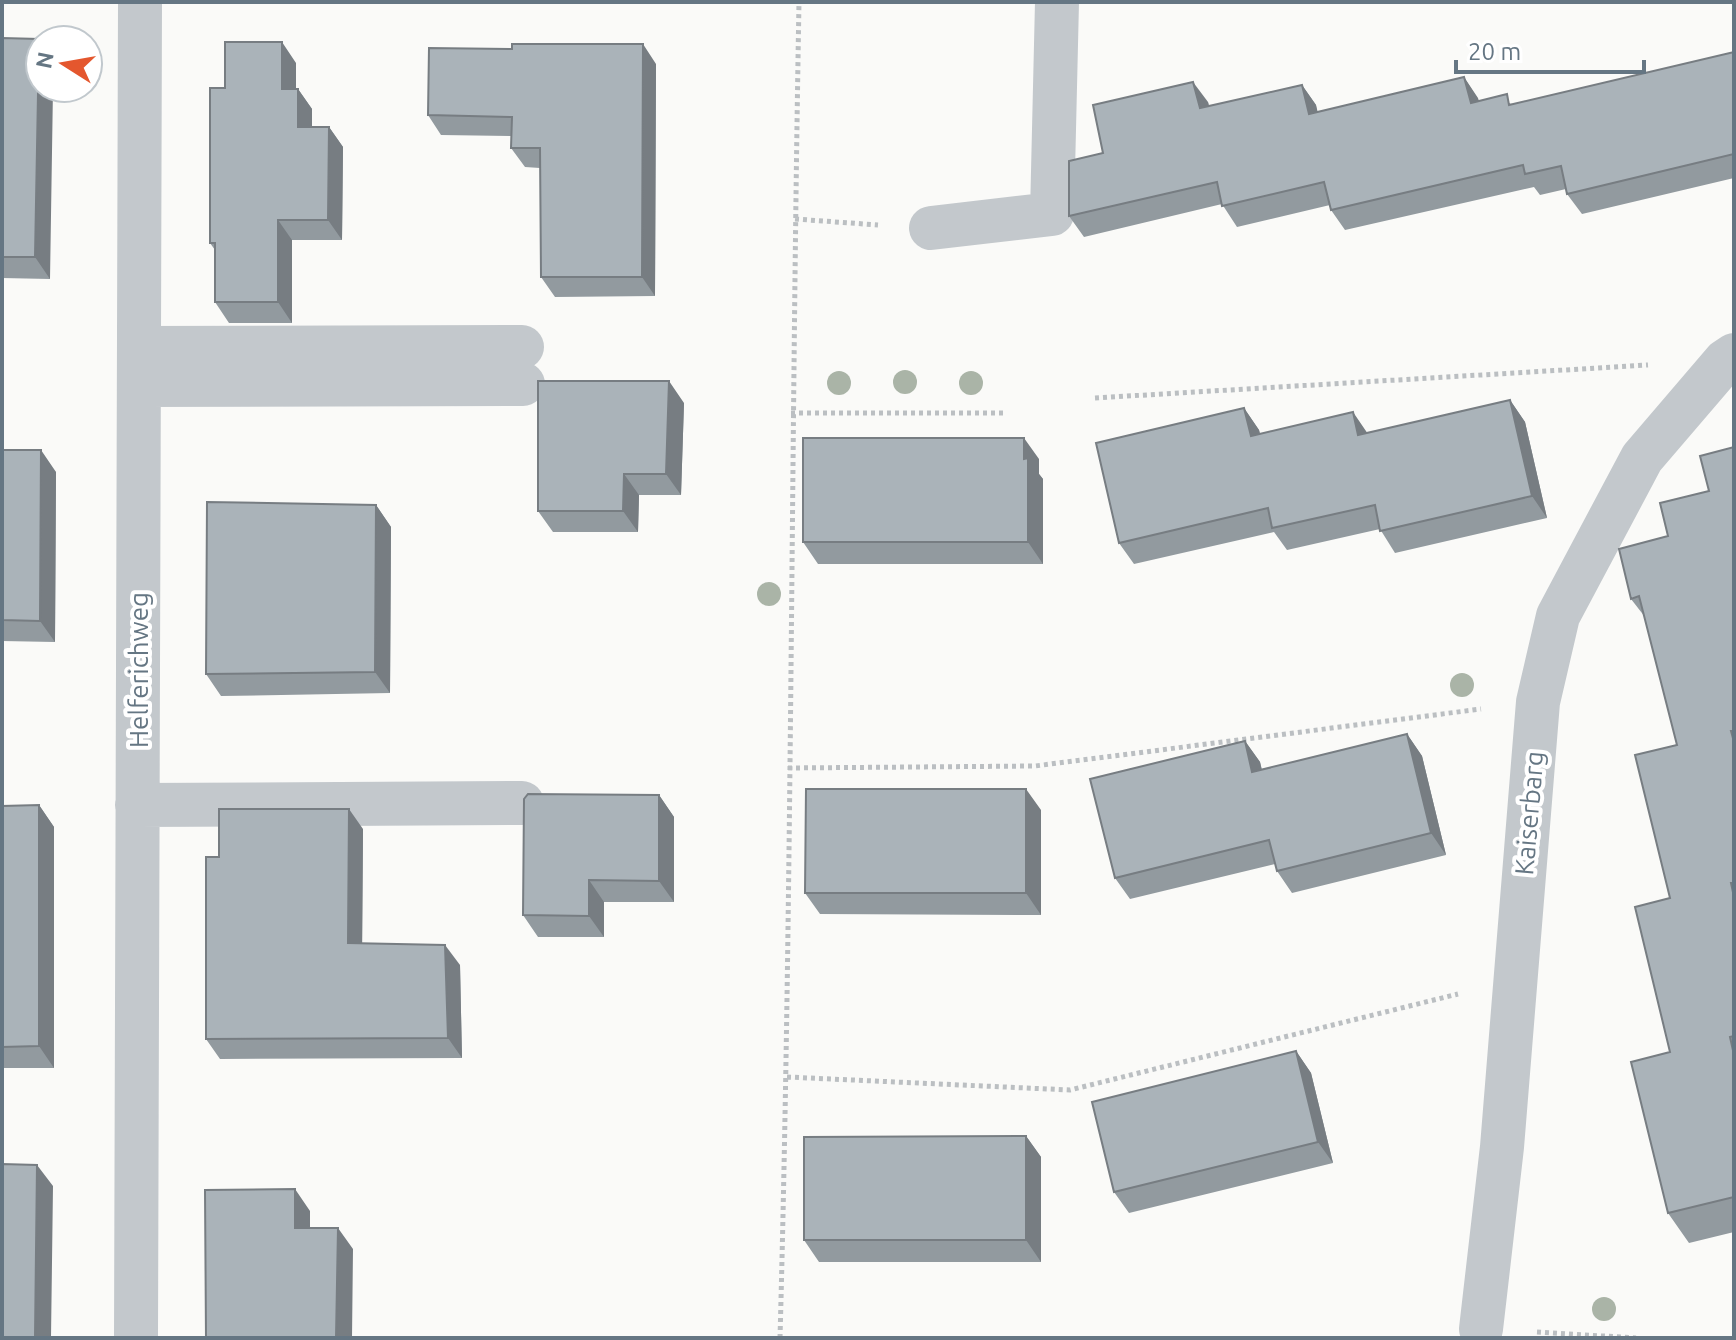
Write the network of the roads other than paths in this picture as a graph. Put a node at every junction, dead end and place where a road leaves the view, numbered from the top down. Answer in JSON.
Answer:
{"nodes":[{"id":1,"x":140,"y":2,"type":"edge"},
{"id":2,"x":1057,"y":2,"type":"edge"},
{"id":3,"x":931,"y":228,"type":"road end"},
{"id":4,"x":1729,"y":358,"type":"edge"},
{"id":5,"x":522,"y":365,"type":"dead end"},
{"id":6,"x":139,"y":367,"type":"junction"},
{"id":7,"x":522,"y":803,"type":"edge"},
{"id":8,"x":137,"y":805,"type":"junction"},
{"id":9,"x":1481,"y":1329,"type":"road end"},
{"id":10,"x":136,"y":1338,"type":"edge"}],
"edges":[{"from":1,"to":6,"type":"street","name":"Helferichweg"},
{"from":2,"to":3,"type":"street"},
{"from":4,"to":9,"type":"street","name":"Kaiserbarg"},
{"from":5,"to":6,"type":"street"},
{"from":6,"to":8,"type":"street","name":"Helferichweg"},
{"from":7,"to":8,"type":"street"},
{"from":8,"to":10,"type":"street","name":"Helferichweg"}]}
